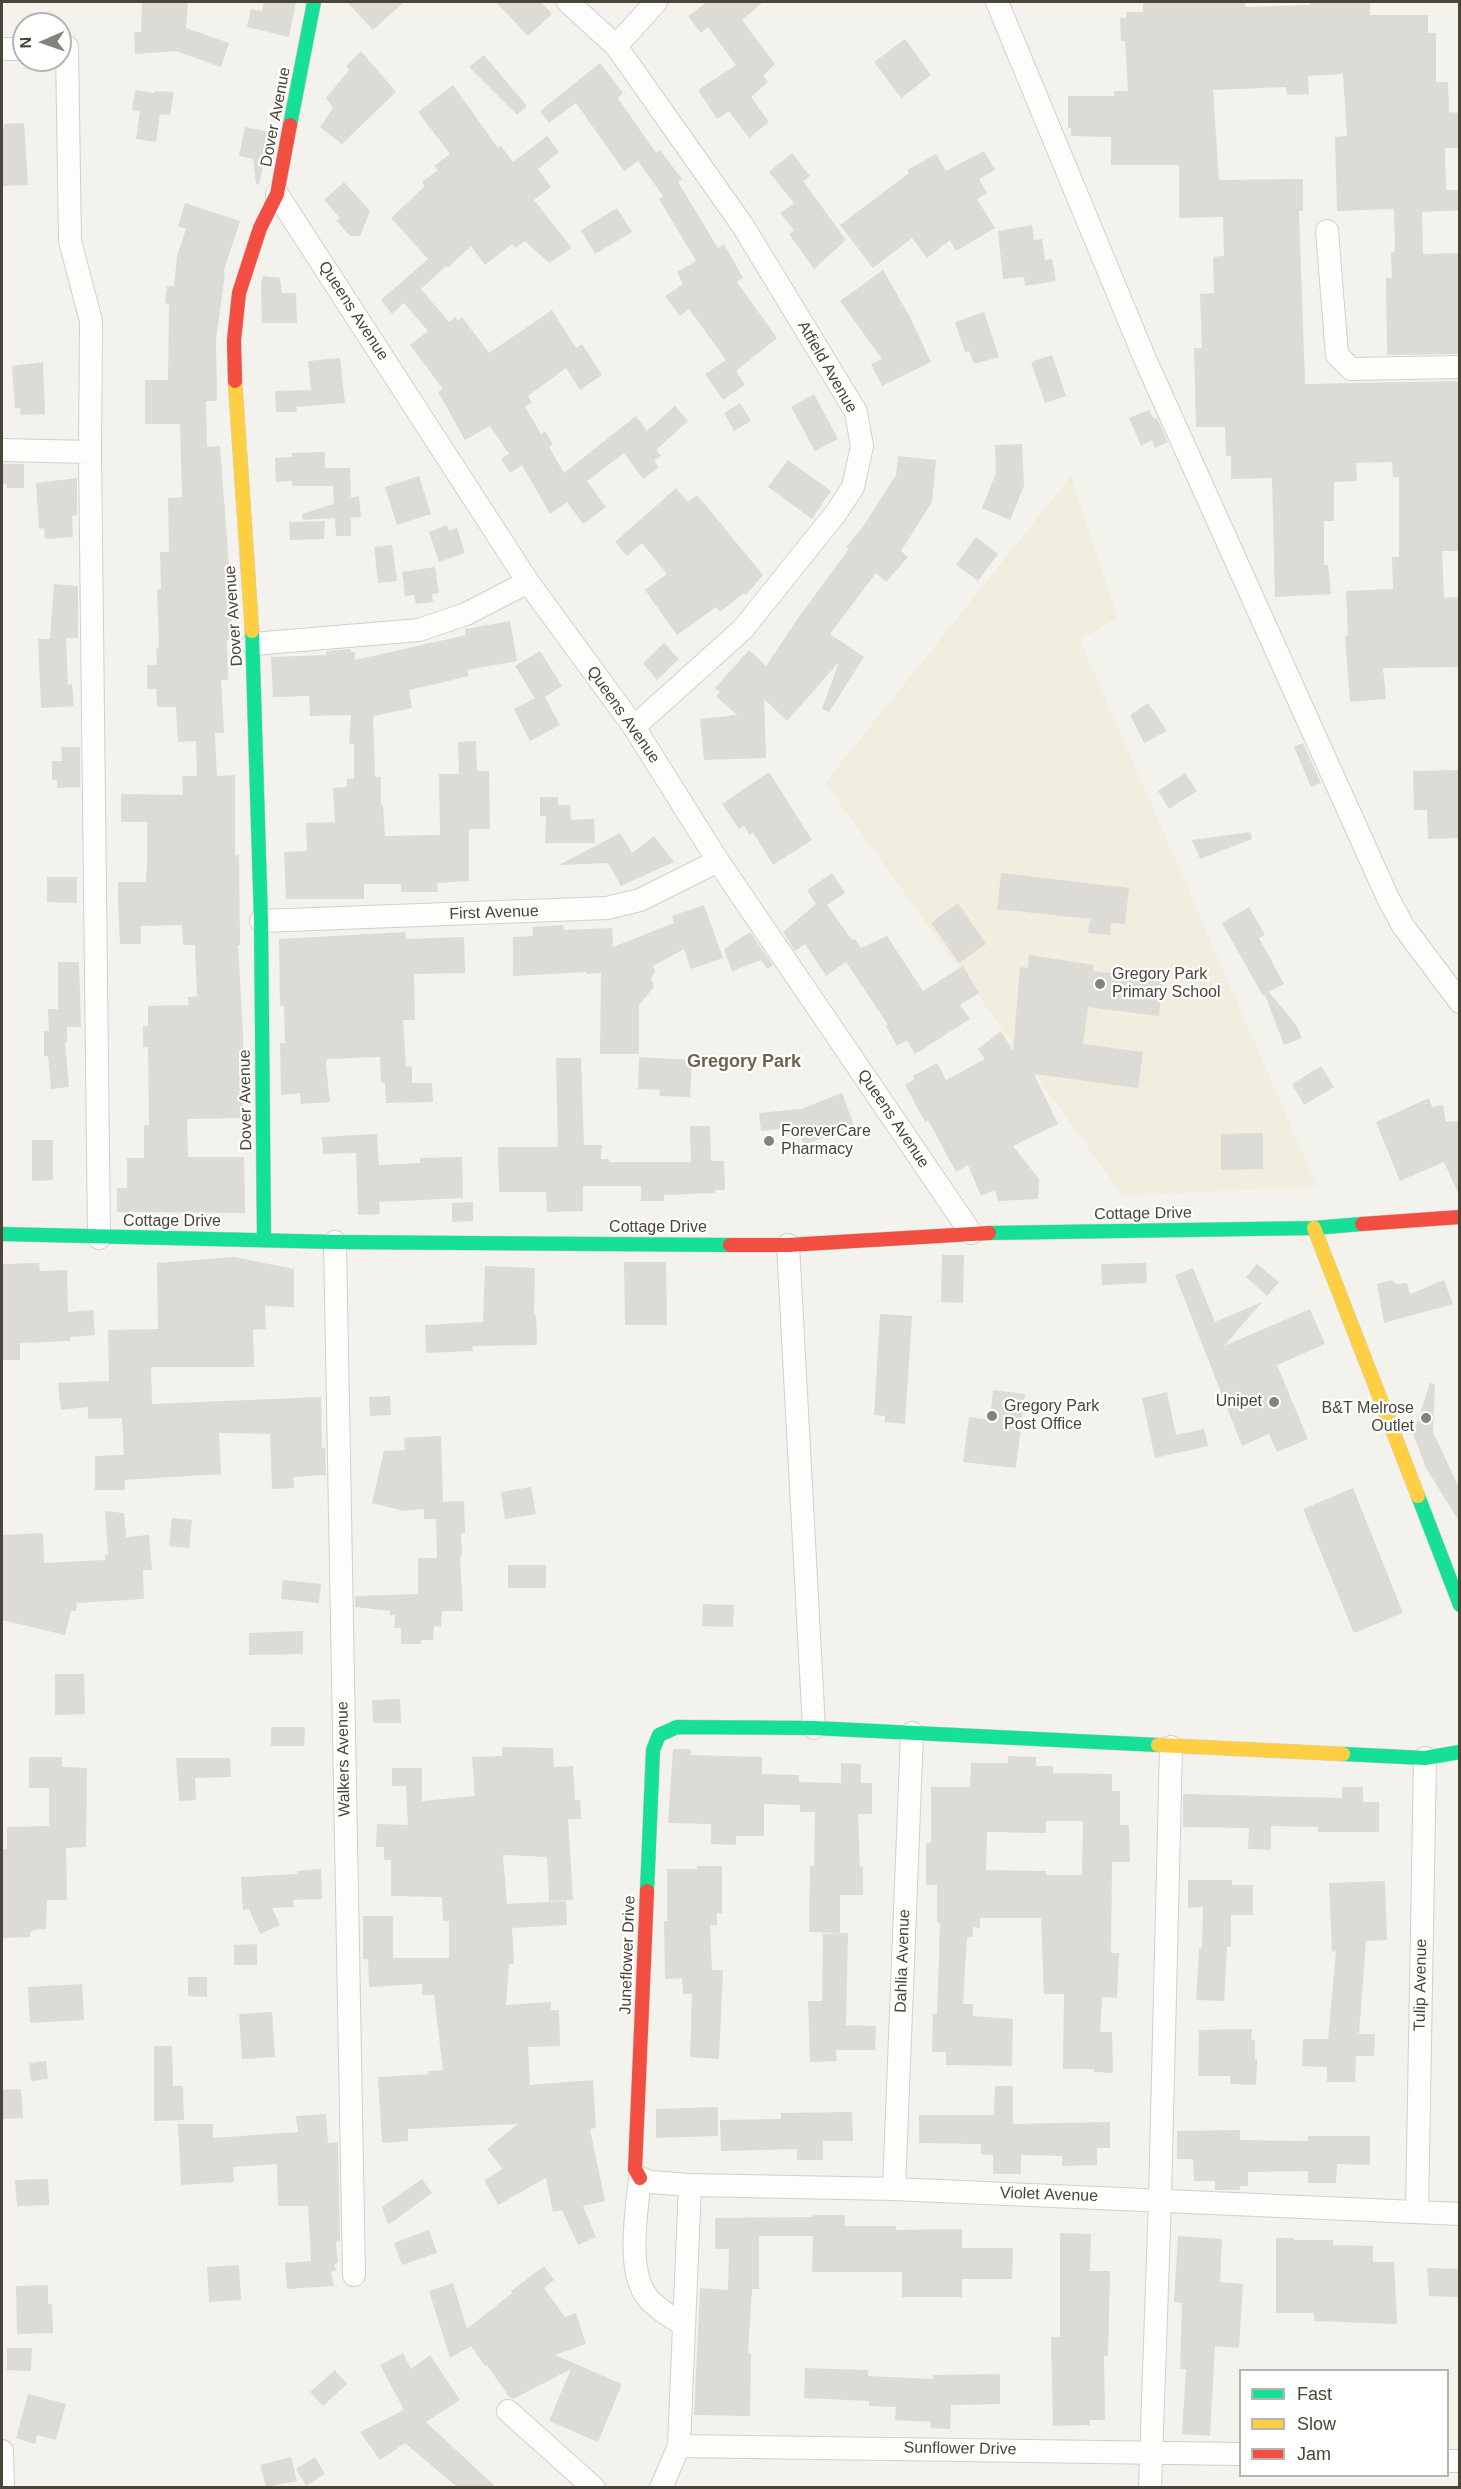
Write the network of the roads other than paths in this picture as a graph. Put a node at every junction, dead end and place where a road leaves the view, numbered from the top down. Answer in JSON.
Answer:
{"nodes":[{"id":1,"x":314,"y":2,"type":"edge"},
{"id":2,"x":568,"y":2,"type":"edge"},
{"id":3,"x":656,"y":2,"type":"edge"},
{"id":4,"x":997,"y":2,"type":"edge"},
{"id":5,"x":616,"y":46,"type":"junction"},
{"id":6,"x":67,"y":72,"type":"edge"},
{"id":7,"x":278,"y":194,"type":"junction"},
{"id":8,"x":1327,"y":231,"type":"dead end"},
{"id":9,"x":1460,"y":367,"type":"edge"},
{"id":10,"x":2,"y":450,"type":"edge"},
{"id":11,"x":90,"y":452,"type":"junction"},
{"id":12,"x":528,"y":582,"type":"junction"},
{"id":13,"x":253,"y":645,"type":"junction"},
{"id":14,"x":634,"y":727,"type":"junction"},
{"id":15,"x":718,"y":861,"type":"junction"},
{"id":16,"x":261,"y":921,"type":"junction"},
{"id":17,"x":1460,"y":1002,"type":"edge"},
{"id":18,"x":1460,"y":1216,"type":"edge"},
{"id":19,"x":1314,"y":1228,"type":"junction"},
{"id":20,"x":971,"y":1233,"type":"junction"},
{"id":21,"x":2,"y":1234,"type":"edge"},
{"id":22,"x":99,"y":1238,"type":"junction"},
{"id":23,"x":264,"y":1239,"type":"junction"},
{"id":24,"x":335,"y":1242,"type":"junction"},
{"id":25,"x":788,"y":1245,"type":"junction"},
{"id":26,"x":1460,"y":1605,"type":"edge"},
{"id":27,"x":814,"y":1728,"type":"junction"},
{"id":28,"x":912,"y":1733,"type":"junction"},
{"id":29,"x":1171,"y":1747,"type":"junction"},
{"id":30,"x":1460,"y":1752,"type":"edge"},
{"id":31,"x":1425,"y":1758,"type":"junction"},
{"id":32,"x":640,"y":2178,"type":"junction"},
{"id":33,"x":690,"y":2185,"type":"junction"},
{"id":34,"x":894,"y":2189,"type":"junction"},
{"id":35,"x":1160,"y":2199,"type":"junction"},
{"id":36,"x":1417,"y":2212,"type":"junction"},
{"id":37,"x":1460,"y":2214,"type":"edge"},
{"id":38,"x":354,"y":2275,"type":"dead end"},
{"id":39,"x":684,"y":2325,"type":"junction"},
{"id":40,"x":508,"y":2410,"type":"dead end"},
{"id":41,"x":679,"y":2446,"type":"junction"},
{"id":42,"x":2,"y":2451,"type":"edge"},
{"id":43,"x":1152,"y":2451,"type":"junction"},
{"id":44,"x":1239,"y":2454,"type":"edge"},
{"id":45,"x":3,"y":2487,"type":"edge"},
{"id":46,"x":594,"y":2487,"type":"edge"},
{"id":47,"x":661,"y":2487,"type":"edge"},
{"id":48,"x":1150,"y":2487,"type":"edge"}],
"edges":[{"from":1,"to":7,"type":"street","name":"Dover Avenue"},
{"from":2,"to":5,"type":"street","name":"Atfield Avenue"},
{"from":3,"to":5,"type":"street"},
{"from":4,"to":17,"type":"street"},
{"from":5,"to":14,"type":"street","name":"Atfield Avenue"},
{"from":6,"to":11,"type":"street"},
{"from":7,"to":12,"type":"street","name":"Queens Avenue"},
{"from":7,"to":13,"type":"street","name":"Dover Avenue"},
{"from":8,"to":9,"type":"street"},
{"from":10,"to":11,"type":"street"},
{"from":11,"to":22,"type":"street"},
{"from":12,"to":13,"type":"street"},
{"from":12,"to":14,"type":"street","name":"Queens Avenue"},
{"from":13,"to":16,"type":"street","name":"Dover Avenue"},
{"from":14,"to":15,"type":"street","name":"Queens Avenue"},
{"from":15,"to":16,"type":"street","name":"First Avenue"},
{"from":15,"to":20,"type":"street","name":"Queens Avenue"},
{"from":16,"to":23,"type":"street","name":"Dover Avenue"},
{"from":18,"to":19,"type":"street","name":"Cottage Drive"},
{"from":19,"to":20,"type":"street","name":"Cottage Drive"},
{"from":19,"to":26,"type":"street"},
{"from":20,"to":25,"type":"street","name":"Cottage Drive"},
{"from":21,"to":22,"type":"street","name":"Cottage Drive"},
{"from":22,"to":23,"type":"street","name":"Cottage Drive"},
{"from":23,"to":24,"type":"street","name":"Cottage Drive"},
{"from":24,"to":25,"type":"street","name":"Cottage Drive"},
{"from":24,"to":38,"type":"street","name":"Walkers Avenue"},
{"from":25,"to":27,"type":"street"},
{"from":27,"to":28,"type":"street"},
{"from":27,"to":32,"type":"street","name":"Juneflower Drive"},
{"from":28,"to":29,"type":"street"},
{"from":28,"to":34,"type":"street","name":"Dahlia Avenue"},
{"from":29,"to":31,"type":"street"},
{"from":29,"to":35,"type":"street"},
{"from":30,"to":31,"type":"street"},
{"from":31,"to":36,"type":"street","name":"Tulip Avenue"},
{"from":32,"to":33,"type":"street","name":"Violet Avenue"},
{"from":32,"to":39,"type":"street"},
{"from":33,"to":34,"type":"street","name":"Violet Avenue"},
{"from":33,"to":39,"type":"street"},
{"from":34,"to":35,"type":"street","name":"Violet Avenue"},
{"from":35,"to":36,"type":"street","name":"Violet Avenue"},
{"from":35,"to":43,"type":"street"},
{"from":36,"to":37,"type":"street","name":"Violet Avenue"},
{"from":39,"to":41,"type":"street"},
{"from":40,"to":46,"type":"street"},
{"from":41,"to":43,"type":"street","name":"Sunflower Drive"},
{"from":41,"to":47,"type":"street"},
{"from":42,"to":45,"type":"street"},
{"from":43,"to":44,"type":"street","name":"Sunflower Drive"},
{"from":43,"to":48,"type":"street"}]}
